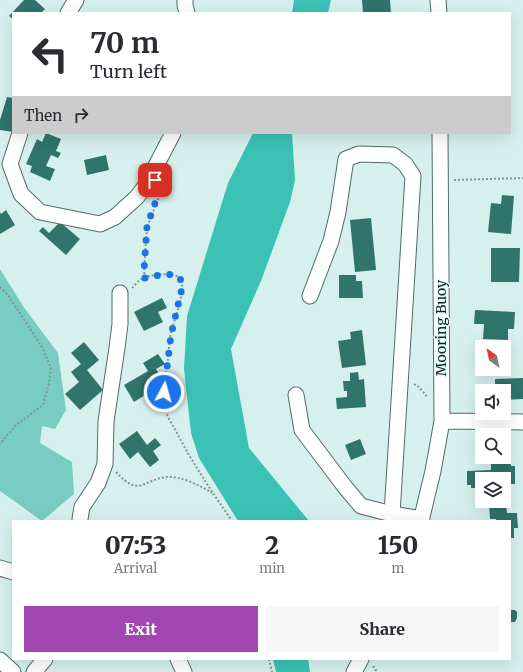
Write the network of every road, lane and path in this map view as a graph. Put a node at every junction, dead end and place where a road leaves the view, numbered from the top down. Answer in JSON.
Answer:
{"nodes":[{"id":1,"x":76,"y":0,"type":"edge"},
{"id":2,"x":185,"y":0,"type":"edge"},
{"id":3,"x":438,"y":0,"type":"edge"},
{"id":4,"x":69,"y":12,"type":"edge"},
{"id":5,"x":187,"y":12,"type":"edge"},
{"id":6,"x":439,"y":12,"type":"edge"},
{"id":7,"x":20,"y":134,"type":"edge"},
{"id":8,"x":172,"y":134,"type":"edge"},
{"id":9,"x":440,"y":134,"type":"edge"},
{"id":10,"x":152,"y":174,"type":"junction"},
{"id":11,"x":523,"y":178,"type":"edge"},
{"id":12,"x":440,"y":181,"type":"junction"},
{"id":13,"x":145,"y":278,"type":"junction"},
{"id":14,"x":0,"y":287,"type":"edge"},
{"id":15,"x":310,"y":296,"type":"dead end"},
{"id":16,"x":120,"y":299,"type":"joint"},
{"id":17,"x":400,"y":377,"type":"junction"},
{"id":18,"x":296,"y":394,"type":"dead end"},
{"id":19,"x":429,"y":400,"type":"dead end"},
{"id":20,"x":442,"y":422,"type":"junction"},
{"id":21,"x":523,"y":422,"type":"edge"},
{"id":22,"x":0,"y":444,"type":"edge"},
{"id":23,"x":105,"y":464,"type":"junction"},
{"id":24,"x":214,"y":495,"type":"junction"},
{"id":25,"x":392,"y":514,"type":"junction"},
{"id":26,"x":80,"y":520,"type":"edge"},
{"id":27,"x":231,"y":520,"type":"edge"},
{"id":28,"x":422,"y":520,"type":"edge"},
{"id":29,"x":0,"y":568,"type":"edge"},
{"id":30,"x":12,"y":572,"type":"edge"},
{"id":31,"x":0,"y":660,"type":"edge"},
{"id":32,"x":178,"y":660,"type":"edge"},
{"id":33,"x":269,"y":660,"type":"edge"},
{"id":34,"x":366,"y":662,"type":"edge"},
{"id":35,"x":12,"y":672,"type":"edge"},
{"id":36,"x":184,"y":672,"type":"edge"},
{"id":37,"x":272,"y":672,"type":"edge"},
{"id":38,"x":354,"y":672,"type":"edge"},
{"id":39,"x":376,"y":672,"type":"edge"}],
"edges":[{"from":1,"to":4,"type":"street"},
{"from":2,"to":5,"type":"street"},
{"from":3,"to":6,"type":"street"},
{"from":7,"to":10,"type":"street"},
{"from":8,"to":10,"type":"street"},
{"from":9,"to":12,"type":"street","name":"Mooring Buoy"},
{"from":10,"to":13,"type":"path"},
{"from":11,"to":12,"type":"path"},
{"from":12,"to":20,"type":"street","name":"Mooring Buoy"},
{"from":13,"to":16,"type":"path"},
{"from":13,"to":24,"type":"path"},
{"from":14,"to":22,"type":"path"},
{"from":15,"to":17,"type":"street"},
{"from":16,"to":23,"type":"street"},
{"from":17,"to":19,"type":"path"},
{"from":17,"to":25,"type":"street"},
{"from":18,"to":25,"type":"street"},
{"from":20,"to":21,"type":"street"},
{"from":20,"to":28,"type":"street","name":"Mooring Buoy"},
{"from":23,"to":24,"type":"path"},
{"from":23,"to":26,"type":"street"},
{"from":24,"to":27,"type":"path"},
{"from":25,"to":28,"type":"street"},
{"from":29,"to":30,"type":"street"},
{"from":31,"to":35,"type":"street"},
{"from":32,"to":36,"type":"street"},
{"from":33,"to":37,"type":"path"},
{"from":34,"to":38,"type":"street"},
{"from":34,"to":39,"type":"path"}]}
